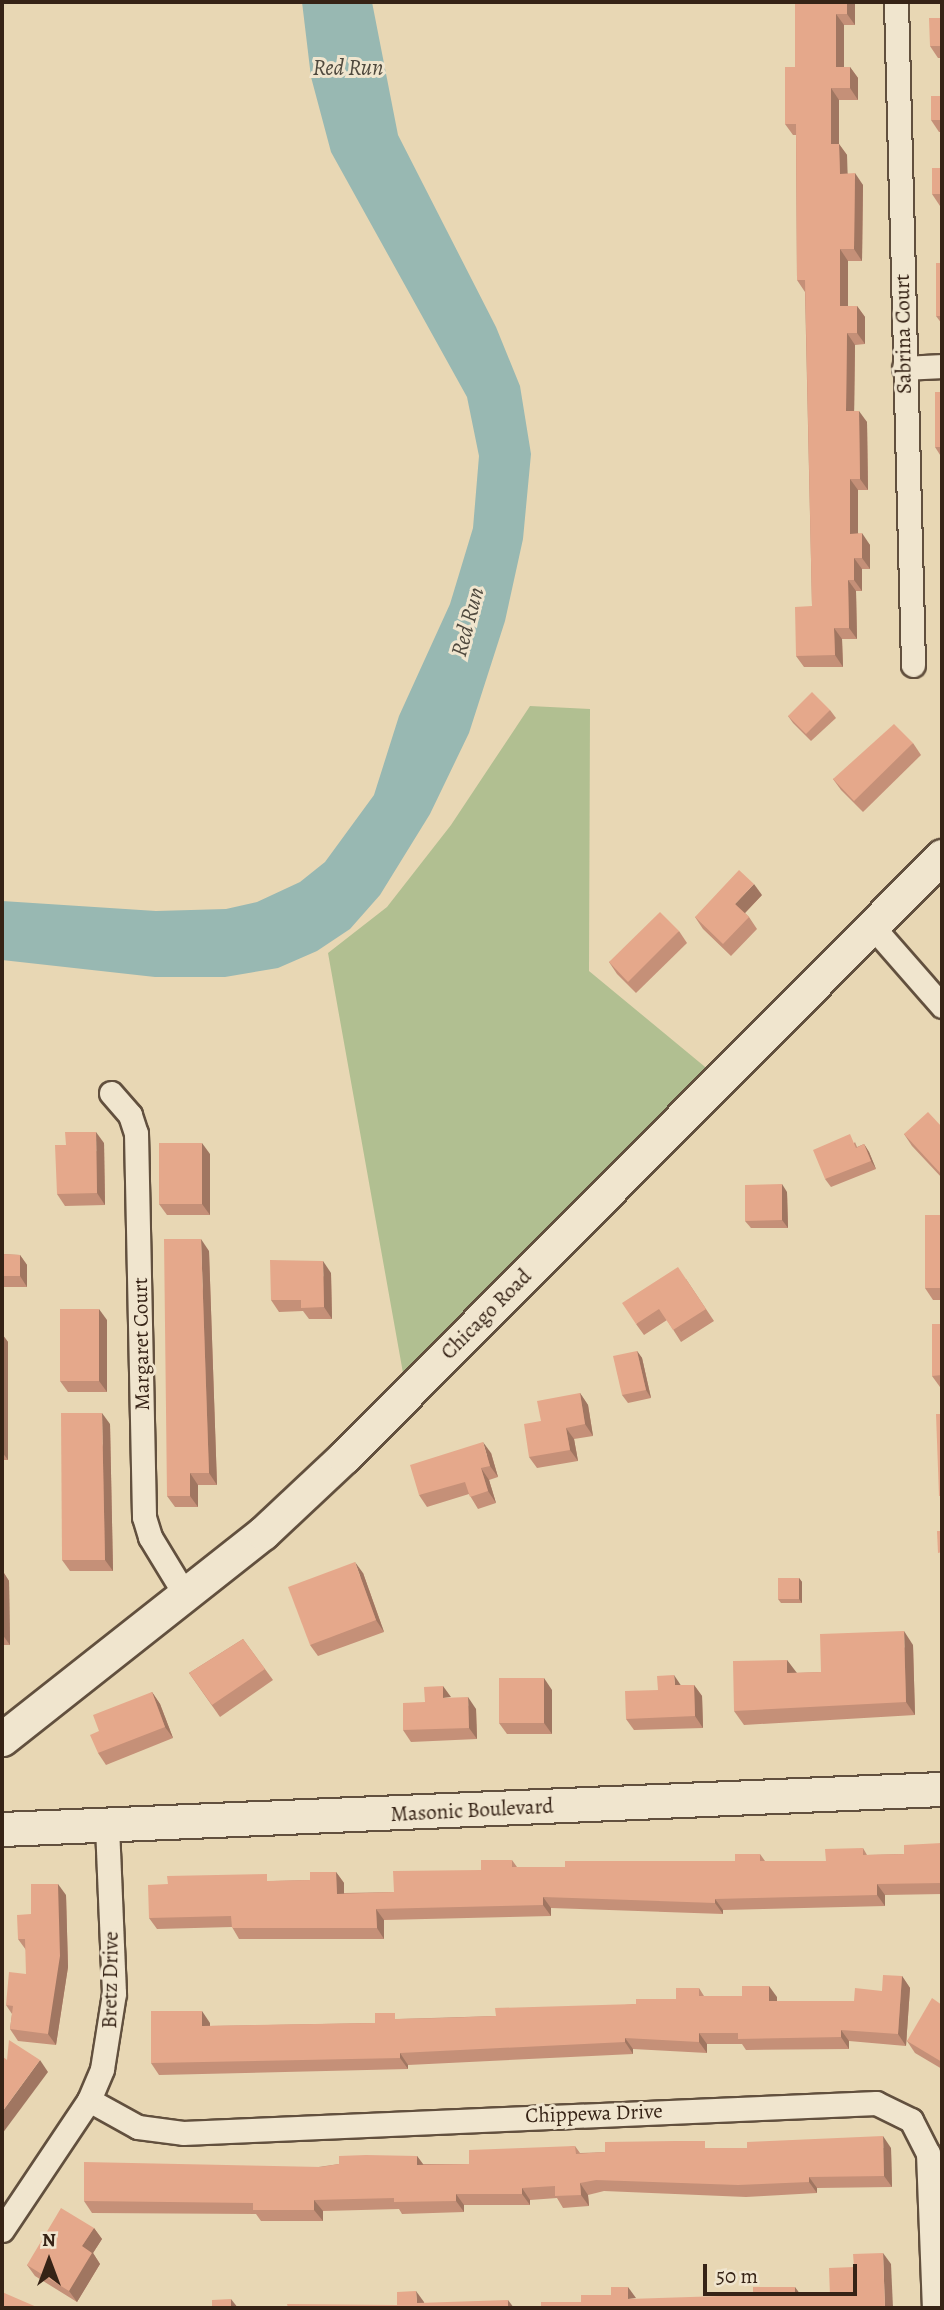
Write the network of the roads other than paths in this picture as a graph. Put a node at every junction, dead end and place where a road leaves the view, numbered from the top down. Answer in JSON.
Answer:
{"nodes":[{"id":1,"x":896,"y":2,"type":"edge"},
{"id":2,"x":942,"y":366,"type":"edge"},
{"id":3,"x":904,"y":368,"type":"junction"},
{"id":4,"x":913,"y":665,"type":"dead end"},
{"id":5,"x":942,"y":856,"type":"edge"},
{"id":6,"x":872,"y":926,"type":"junction"},
{"id":7,"x":942,"y":1006,"type":"edge"},
{"id":8,"x":111,"y":1093,"type":"dead end"},
{"id":9,"x":184,"y":1593,"type":"junction"},
{"id":10,"x":2,"y":1739,"type":"edge"},
{"id":11,"x":942,"y":1788,"type":"edge"},
{"id":12,"x":107,"y":1826,"type":"junction"},
{"id":13,"x":2,"y":1829,"type":"edge"},
{"id":14,"x":89,"y":2100,"type":"junction"},
{"id":15,"x":2,"y":2230,"type":"edge"},
{"id":16,"x":934,"y":2308,"type":"edge"}],
"edges":[{"from":1,"to":3,"type":"street","name":"Sabrina Court"},
{"from":2,"to":3,"type":"street"},
{"from":3,"to":4,"type":"street","name":"Sabrina Court"},
{"from":5,"to":6,"type":"street","name":"Chicago Road"},
{"from":6,"to":7,"type":"street"},
{"from":6,"to":9,"type":"street","name":"Chicago Road"},
{"from":8,"to":9,"type":"street","name":"Margaret Court"},
{"from":9,"to":10,"type":"street","name":"Chicago Road"},
{"from":11,"to":12,"type":"street","name":"Masonic Boulevard"},
{"from":12,"to":13,"type":"street","name":"Masonic Boulevard"},
{"from":12,"to":14,"type":"street","name":"Bretz Drive"},
{"from":14,"to":15,"type":"street","name":"Bretz Drive"},
{"from":14,"to":16,"type":"street","name":"Chippewa Drive"}]}
